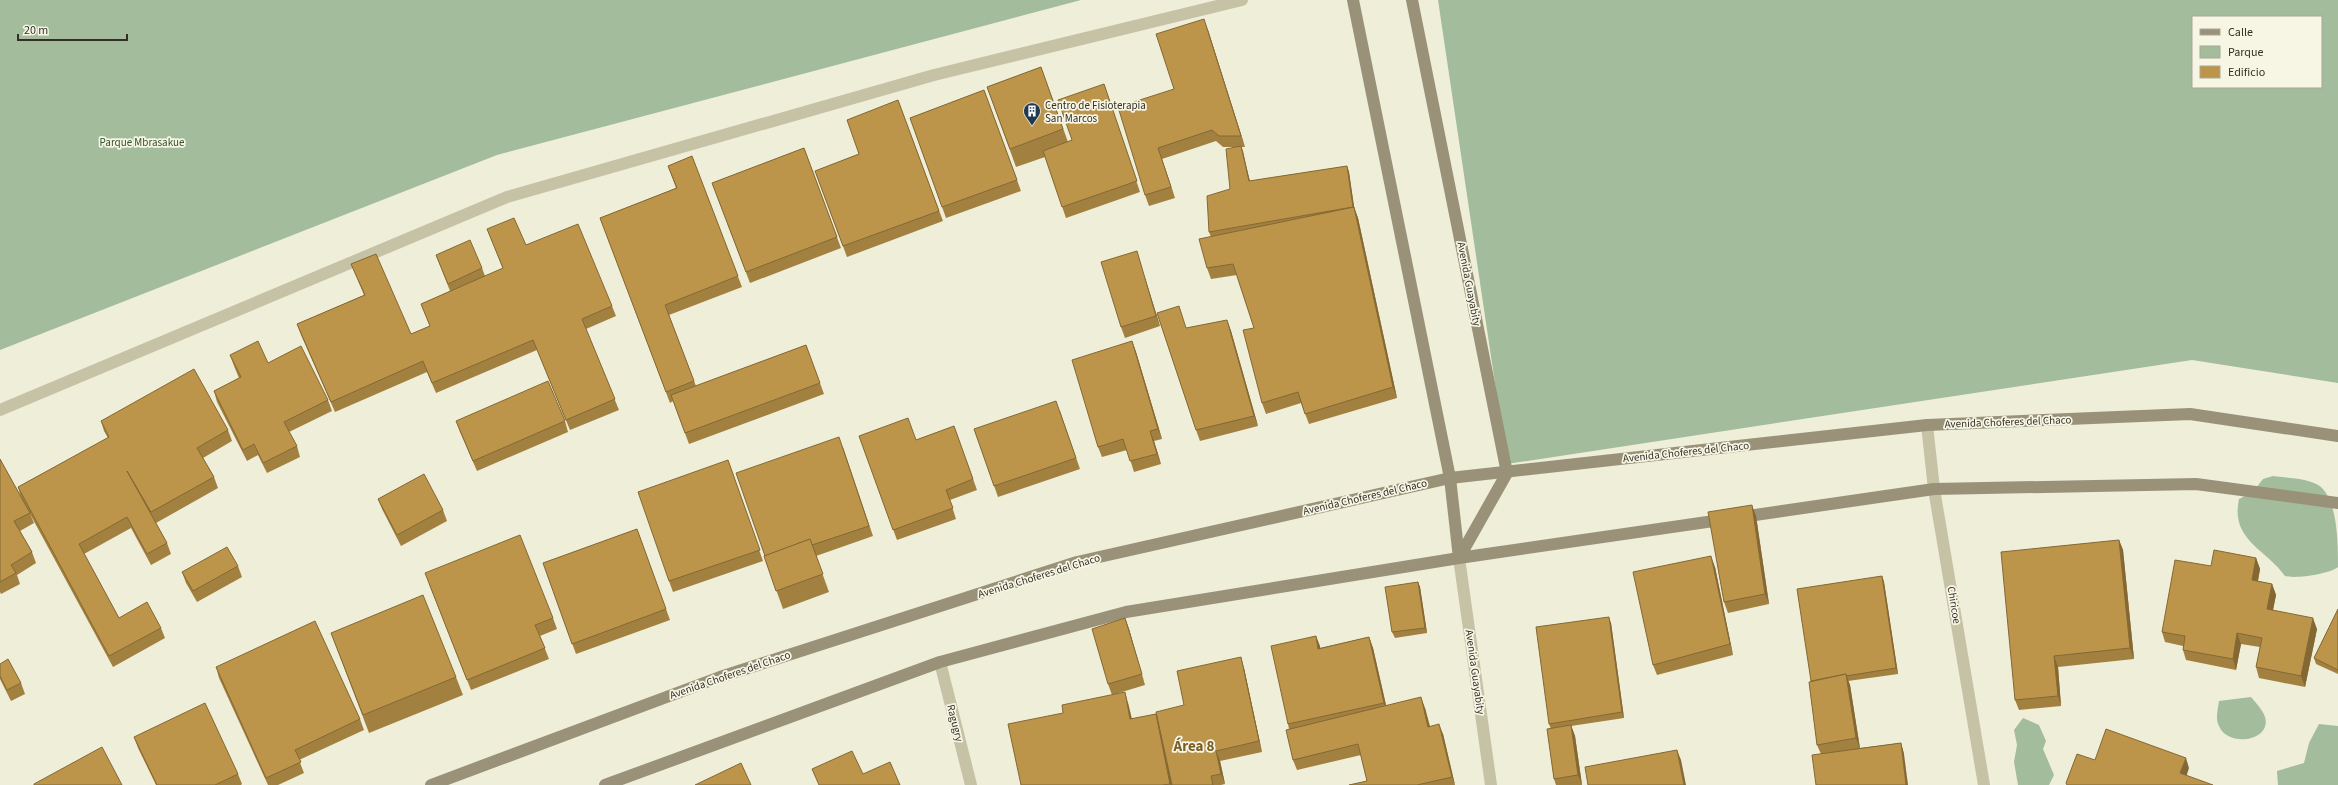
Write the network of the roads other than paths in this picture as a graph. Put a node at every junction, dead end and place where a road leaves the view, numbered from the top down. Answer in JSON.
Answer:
{"nodes":[{"id":1,"x":1242,"y":0,"type":"edge"},
{"id":2,"x":1353,"y":0,"type":"edge"},
{"id":3,"x":1412,"y":0,"type":"edge"},
{"id":4,"x":0,"y":410,"type":"edge"},
{"id":5,"x":1927,"y":425,"type":"junction"},
{"id":6,"x":2338,"y":436,"type":"edge"},
{"id":7,"x":1507,"y":473,"type":"junction"},
{"id":8,"x":1450,"y":478,"type":"junction"},
{"id":9,"x":1934,"y":489,"type":"junction"},
{"id":10,"x":2338,"y":503,"type":"edge"},
{"id":11,"x":1459,"y":558,"type":"junction"},
{"id":12,"x":940,"y":662,"type":"junction"},
{"id":13,"x":431,"y":785,"type":"edge"},
{"id":14,"x":605,"y":785,"type":"edge"},
{"id":15,"x":971,"y":785,"type":"edge"},
{"id":16,"x":1491,"y":785,"type":"edge"},
{"id":17,"x":1984,"y":785,"type":"edge"}],
"edges":[{"from":1,"to":4,"type":"street"},
{"from":2,"to":8,"type":"street","name":"Avenida Guayabity"},
{"from":3,"to":7,"type":"street","name":"Avenida Guayabity"},
{"from":5,"to":6,"type":"street","name":"Avenida Choferes del Chaco"},
{"from":5,"to":7,"type":"street","name":"Avenida Choferes del Chaco"},
{"from":5,"to":9,"type":"street","name":"Chiricoe"},
{"from":7,"to":8,"type":"street","name":"Avenida Choferes del Chaco"},
{"from":7,"to":11,"type":"street"},
{"from":8,"to":11,"type":"street","name":"Avenida Guayabity"},
{"from":8,"to":13,"type":"street","name":"Avenida Choferes del Chaco"},
{"from":9,"to":10,"type":"street"},
{"from":9,"to":11,"type":"street"},
{"from":9,"to":17,"type":"street","name":"Chiricoe"},
{"from":11,"to":12,"type":"street"},
{"from":11,"to":16,"type":"street","name":"Avenida Guayabity"},
{"from":12,"to":14,"type":"street"},
{"from":12,"to":15,"type":"street","name":"Ragugry"}]}
